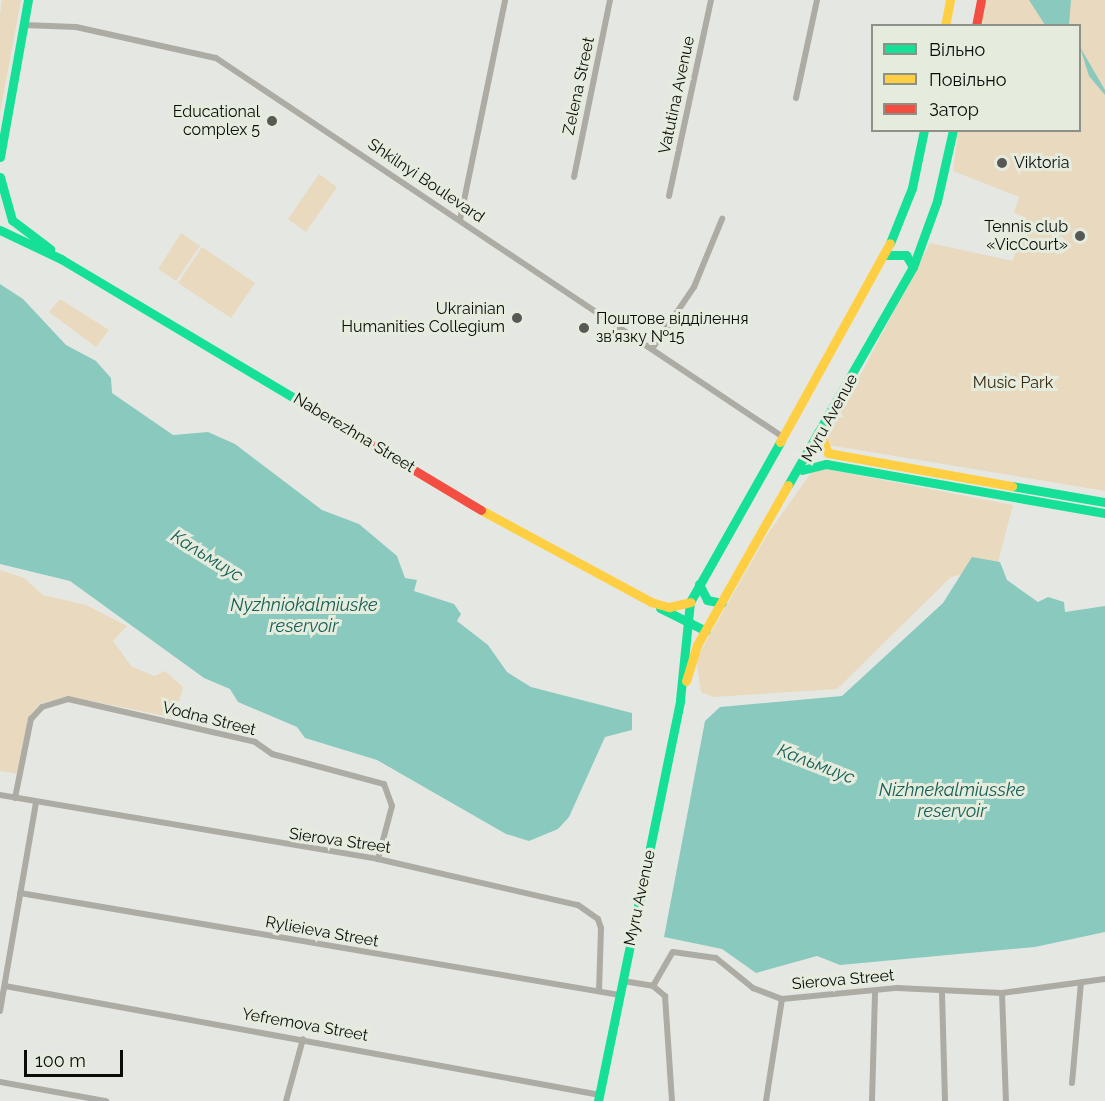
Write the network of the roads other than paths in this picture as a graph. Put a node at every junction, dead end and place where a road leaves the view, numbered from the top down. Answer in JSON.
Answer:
{"nodes":[{"id":1,"x":28,"y":0,"type":"edge"},
{"id":2,"x":505,"y":0,"type":"edge"},
{"id":3,"x":610,"y":0,"type":"edge"},
{"id":4,"x":711,"y":0,"type":"edge"},
{"id":5,"x":817,"y":0,"type":"edge"},
{"id":6,"x":950,"y":0,"type":"edge"},
{"id":7,"x":981,"y":0,"type":"edge"},
{"id":8,"x":945,"y":24,"type":"edge"},
{"id":9,"x":976,"y":24,"type":"edge"},
{"id":10,"x":24,"y":25,"type":"junction"},
{"id":11,"x":796,"y":98,"type":"dead end"},
{"id":12,"x":924,"y":132,"type":"edge"},
{"id":13,"x":953,"y":132,"type":"edge"},
{"id":14,"x":0,"y":157,"type":"edge"},
{"id":15,"x":0,"y":177,"type":"edge"},
{"id":16,"x":574,"y":177,"type":"dead end"},
{"id":17,"x":669,"y":196,"type":"dead end"},
{"id":18,"x":722,"y":219,"type":"dead end"},
{"id":19,"x":460,"y":220,"type":"junction"},
{"id":20,"x":2,"y":232,"type":"edge"},
{"id":21,"x":885,"y":255,"type":"junction"},
{"id":22,"x":61,"y":258,"type":"junction"},
{"id":23,"x":913,"y":267,"type":"junction"},
{"id":24,"x":652,"y":349,"type":"junction"},
{"id":25,"x":821,"y":434,"type":"junction"},
{"id":26,"x":783,"y":437,"type":"junction"},
{"id":27,"x":800,"y":472,"type":"junction"},
{"id":28,"x":1105,"y":502,"type":"edge"},
{"id":29,"x":1105,"y":513,"type":"edge"},
{"id":30,"x":699,"y":584,"type":"junction"},
{"id":31,"x":651,"y":602,"type":"junction"},
{"id":32,"x":690,"y":602,"type":"junction"},
{"id":33,"x":722,"y":603,"type":"junction"},
{"id":34,"x":669,"y":613,"type":"junction"},
{"id":35,"x":686,"y":624,"type":"junction"},
{"id":36,"x":706,"y":631,"type":"junction"},
{"id":37,"x":683,"y":645,"type":"junction"},
{"id":38,"x":681,"y":698,"type":"junction"},
{"id":39,"x":0,"y":795,"type":"edge"},
{"id":40,"x":15,"y":798,"type":"junction"},
{"id":41,"x":36,"y":803,"type":"junction"},
{"id":42,"x":378,"y":859,"type":"junction"},
{"id":43,"x":20,"y":893,"type":"junction"},
{"id":44,"x":1105,"y":979,"type":"edge"},
{"id":45,"x":623,"y":981,"type":"junction"},
{"id":46,"x":1081,"y":982,"type":"junction"},
{"id":47,"x":5,"y":986,"type":"junction"},
{"id":48,"x":653,"y":986,"type":"junction"},
{"id":49,"x":599,"y":991,"type":"junction"},
{"id":50,"x":875,"y":992,"type":"junction"},
{"id":51,"x":942,"y":993,"type":"junction"},
{"id":52,"x":1002,"y":993,"type":"junction"},
{"id":53,"x":620,"y":995,"type":"junction"},
{"id":54,"x":782,"y":999,"type":"junction"},
{"id":55,"x":0,"y":1011,"type":"edge"},
{"id":56,"x":303,"y":1039,"type":"junction"},
{"id":57,"x":0,"y":1083,"type":"edge"},
{"id":58,"x":1072,"y":1083,"type":"dead end"},
{"id":59,"x":599,"y":1098,"type":"edge"},
{"id":60,"x":106,"y":1101,"type":"edge"},
{"id":61,"x":286,"y":1101,"type":"edge"},
{"id":62,"x":672,"y":1101,"type":"edge"},
{"id":63,"x":766,"y":1101,"type":"edge"},
{"id":64,"x":872,"y":1101,"type":"edge"},
{"id":65,"x":945,"y":1101,"type":"edge"},
{"id":66,"x":1006,"y":1101,"type":"edge"}],
"edges":[{"from":1,"to":10,"type":"main road"},
{"from":2,"to":19,"type":"street"},
{"from":3,"to":16,"type":"street","name":"Zelena Street"},
{"from":4,"to":17,"type":"street","name":"Vatutina Avenue"},
{"from":5,"to":11,"type":"street"},
{"from":6,"to":8,"type":"main road"},
{"from":7,"to":9,"type":"main road"},
{"from":10,"to":14,"type":"main road"},
{"from":10,"to":19,"type":"street","name":"Shkilnyi Boulevard"},
{"from":12,"to":21,"type":"main road","name":"Myru Avenue"},
{"from":13,"to":23,"type":"main road","name":"Myru Avenue"},
{"from":15,"to":22,"type":"main road","name":"Naberezhna Street"},
{"from":18,"to":24,"type":"street"},
{"from":19,"to":24,"type":"street","name":"Shkilnyi Boulevard"},
{"from":20,"to":22,"type":"main road","name":"Naberezhna Street"},
{"from":21,"to":23,"type":"main road"},
{"from":21,"to":26,"type":"main road","name":"Myru Avenue"},
{"from":22,"to":31,"type":"main road","name":"Naberezhna Street"},
{"from":23,"to":25,"type":"main road","name":"Myru Avenue"},
{"from":24,"to":26,"type":"street","name":"Shkilnyi Boulevard"},
{"from":25,"to":27,"type":"main road","name":"Myru Avenue"},
{"from":25,"to":28,"type":"main road"},
{"from":26,"to":30,"type":"main road","name":"Myru Avenue"},
{"from":27,"to":29,"type":"main road"},
{"from":27,"to":33,"type":"main road","name":"Myru Avenue"},
{"from":30,"to":32,"type":"main road","name":"Myru Avenue"},
{"from":30,"to":33,"type":"main road"},
{"from":31,"to":32,"type":"main road"},
{"from":31,"to":34,"type":"main road","name":"Naberezhna Street"},
{"from":32,"to":35,"type":"main road","name":"Myru Avenue"},
{"from":33,"to":36,"type":"main road","name":"Myru Avenue"},
{"from":34,"to":35,"type":"main road","name":"Naberezhna Street"},
{"from":34,"to":37,"type":"main road"},
{"from":35,"to":36,"type":"main road","name":"Naberezhna Street"},
{"from":35,"to":37,"type":"main road","name":"Myru Avenue"},
{"from":36,"to":38,"type":"main road","name":"Myru Avenue"},
{"from":37,"to":38,"type":"main road","name":"Myru Avenue"},
{"from":38,"to":45,"type":"main road","name":"Myru Avenue"},
{"from":39,"to":40,"type":"street","name":"Sierova Street"},
{"from":40,"to":41,"type":"street","name":"Sierova Street"},
{"from":40,"to":42,"type":"street","name":"Vodna Street"},
{"from":41,"to":42,"type":"street","name":"Sierova Street"},
{"from":41,"to":43,"type":"street"},
{"from":42,"to":49,"type":"street","name":"Sierova Street"},
{"from":43,"to":47,"type":"street"},
{"from":43,"to":49,"type":"street","name":"Rylieieva Street"},
{"from":44,"to":46,"type":"street","name":"Sierova Street"},
{"from":45,"to":48,"type":"street"},
{"from":45,"to":53,"type":"main road","name":"Myru Avenue"},
{"from":46,"to":52,"type":"street","name":"Sierova Street"},
{"from":46,"to":58,"type":"street"},
{"from":47,"to":55,"type":"street"},
{"from":47,"to":56,"type":"street","name":"Yefremova Street"},
{"from":48,"to":54,"type":"street","name":"Sierova Street"},
{"from":48,"to":62,"type":"street"},
{"from":49,"to":53,"type":"street","name":"Rylieieva Street"},
{"from":50,"to":51,"type":"street","name":"Sierova Street"},
{"from":50,"to":54,"type":"street","name":"Sierova Street"},
{"from":50,"to":64,"type":"street"},
{"from":51,"to":52,"type":"street","name":"Sierova Street"},
{"from":51,"to":65,"type":"street"},
{"from":52,"to":66,"type":"street"},
{"from":53,"to":59,"type":"main road","name":"Myru Avenue"},
{"from":54,"to":63,"type":"street"},
{"from":56,"to":59,"type":"street","name":"Yefremova Street"},
{"from":56,"to":61,"type":"street"},
{"from":57,"to":60,"type":"street"}]}
